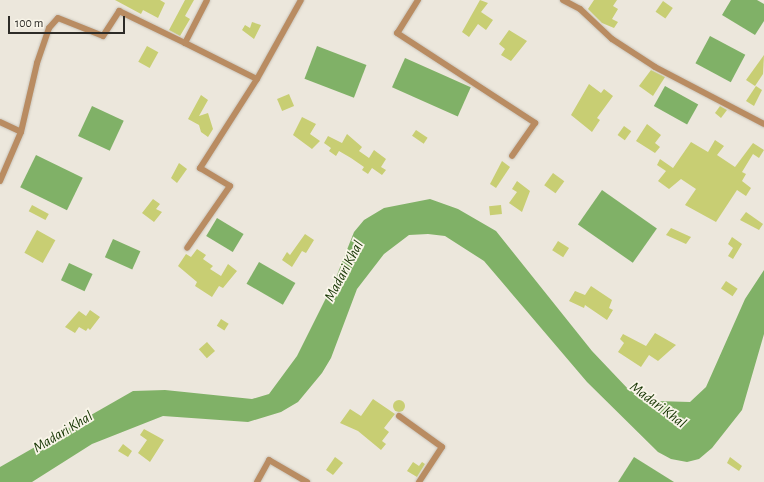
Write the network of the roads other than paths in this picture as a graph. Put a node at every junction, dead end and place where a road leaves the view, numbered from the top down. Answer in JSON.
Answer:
{"nodes":[{"id":1,"x":207,"y":0,"type":"edge"},
{"id":2,"x":301,"y":0,"type":"edge"},
{"id":3,"x":418,"y":0,"type":"edge"},
{"id":4,"x":563,"y":0,"type":"edge"},
{"id":5,"x":185,"y":43,"type":"junction"},
{"id":6,"x":257,"y":79,"type":"junction"},
{"id":7,"x":0,"y":122,"type":"edge"},
{"id":8,"x":764,"y":124,"type":"edge"},
{"id":9,"x":21,"y":132,"type":"junction"},
{"id":10,"x":512,"y":156,"type":"dead end"},
{"id":11,"x":0,"y":181,"type":"edge"},
{"id":12,"x":187,"y":248,"type":"dead end"},
{"id":13,"x":399,"y":416,"type":"dead end"},
{"id":14,"x":257,"y":482,"type":"edge"},
{"id":15,"x":308,"y":482,"type":"edge"},
{"id":16,"x":419,"y":482,"type":"edge"}],
"edges":[{"from":1,"to":5,"type":"street"},
{"from":2,"to":6,"type":"street"},
{"from":3,"to":10,"type":"street"},
{"from":4,"to":8,"type":"street"},
{"from":5,"to":6,"type":"street"},
{"from":5,"to":9,"type":"street"},
{"from":6,"to":12,"type":"street"},
{"from":7,"to":9,"type":"street"},
{"from":9,"to":11,"type":"street"},
{"from":13,"to":16,"type":"street"},
{"from":14,"to":15,"type":"street"}]}
